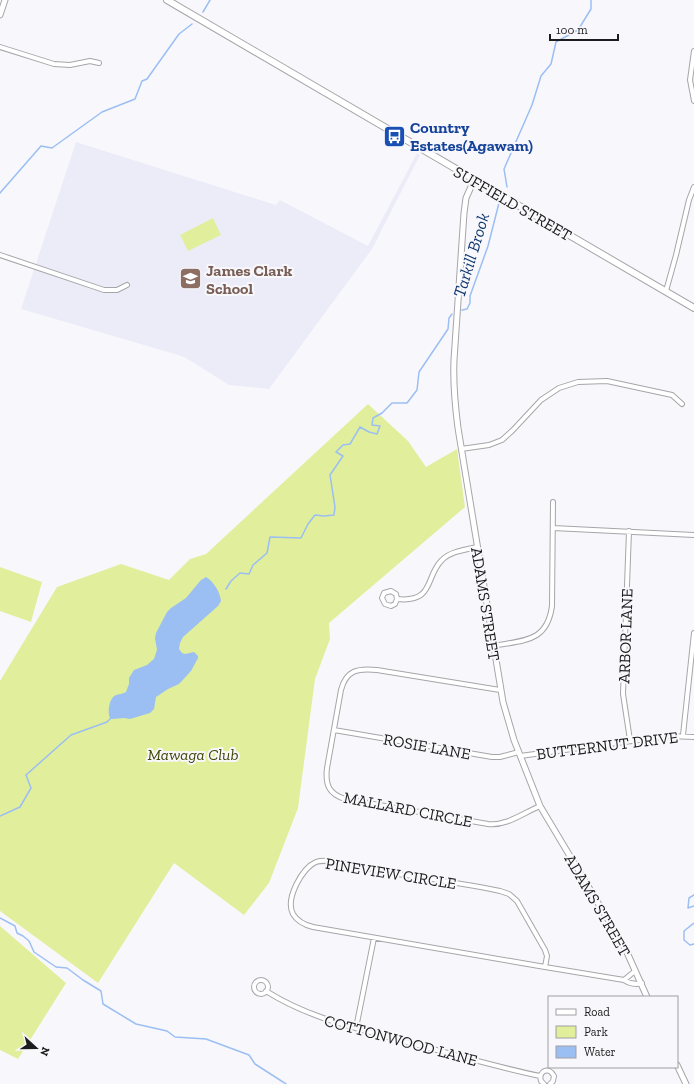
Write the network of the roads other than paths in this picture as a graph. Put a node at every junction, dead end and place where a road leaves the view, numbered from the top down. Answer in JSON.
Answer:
{"nodes":[{"id":1,"x":5,"y":0,"type":"edge"},
{"id":2,"x":167,"y":0,"type":"edge"},
{"id":3,"x":0,"y":15,"type":"edge"},
{"id":4,"x":0,"y":47,"type":"edge"},
{"id":5,"x":694,"y":51,"type":"edge"},
{"id":6,"x":99,"y":63,"type":"dead end"},
{"id":7,"x":694,"y":101,"type":"edge"},
{"id":8,"x":474,"y":180,"type":"junction"},
{"id":9,"x":694,"y":187,"type":"edge"},
{"id":10,"x":0,"y":255,"type":"edge"},
{"id":11,"x":127,"y":285,"type":"dead end"},
{"id":12,"x":666,"y":291,"type":"junction"},
{"id":13,"x":694,"y":308,"type":"edge"},
{"id":14,"x":682,"y":404,"type":"dead end"},
{"id":15,"x":461,"y":450,"type":"junction"},
{"id":16,"x":553,"y":502,"type":"dead end"},
{"id":17,"x":553,"y":528,"type":"junction"},
{"id":18,"x":629,"y":532,"type":"junction"},
{"id":19,"x":694,"y":535,"type":"edge"},
{"id":20,"x":477,"y":547,"type":"junction"},
{"id":21,"x":398,"y":599,"type":"dead end"},
{"id":22,"x":694,"y":632,"type":"edge"},
{"id":23,"x":493,"y":646,"type":"junction"},
{"id":24,"x":500,"y":690,"type":"junction"},
{"id":25,"x":334,"y":730,"type":"junction"},
{"id":26,"x":683,"y":735,"type":"junction"},
{"id":27,"x":694,"y":736,"type":"edge"},
{"id":28,"x":630,"y":740,"type":"junction"},
{"id":29,"x":519,"y":754,"type":"junction"},
{"id":30,"x":540,"y":806,"type":"junction"},
{"id":31,"x":374,"y":938,"type":"junction"},
{"id":32,"x":545,"y":968,"type":"junction"},
{"id":33,"x":635,"y":970,"type":"junction"},
{"id":34,"x":624,"y":980,"type":"junction"},
{"id":35,"x":642,"y":983,"type":"junction"},
{"id":36,"x":266,"y":991,"type":"dead end"},
{"id":37,"x":647,"y":996,"type":"edge"},
{"id":38,"x":356,"y":1028,"type":"junction"},
{"id":39,"x":678,"y":1067,"type":"edge"},
{"id":40,"x":540,"y":1076,"type":"junction"},
{"id":41,"x":544,"y":1084,"type":"edge"},
{"id":42,"x":550,"y":1084,"type":"edge"},
{"id":43,"x":686,"y":1084,"type":"edge"}],
"edges":[{"from":1,"to":3,"type":"street"},
{"from":2,"to":8,"type":"main road","name":"SUFFIELD STREET"},
{"from":4,"to":6,"type":"street"},
{"from":5,"to":7,"type":"street"},
{"from":8,"to":12,"type":"main road","name":"SUFFIELD STREET"},
{"from":8,"to":15,"type":"street","name":"ADAMS STREET"},
{"from":9,"to":12,"type":"street"},
{"from":10,"to":11,"type":"street"},
{"from":12,"to":13,"type":"main road","name":"SUFFIELD STREET"},
{"from":14,"to":15,"type":"street"},
{"from":15,"to":20,"type":"street","name":"ADAMS STREET"},
{"from":16,"to":17,"type":"street"},
{"from":17,"to":18,"type":"street"},
{"from":17,"to":23,"type":"street"},
{"from":18,"to":19,"type":"street"},
{"from":18,"to":28,"type":"street","name":"ARBOR LANE"},
{"from":20,"to":21,"type":"street"},
{"from":20,"to":23,"type":"street","name":"ADAMS STREET"},
{"from":22,"to":26,"type":"street"},
{"from":23,"to":24,"type":"street","name":"ADAMS STREET"},
{"from":24,"to":25,"type":"street","name":"MALLARD CIRCLE"},
{"from":24,"to":29,"type":"street","name":"ADAMS STREET"},
{"from":25,"to":29,"type":"street","name":"ROSIE LANE"},
{"from":25,"to":30,"type":"street","name":"MALLARD CIRCLE"},
{"from":26,"to":27,"type":"street","name":"BUTTERNUT DRIVE"},
{"from":26,"to":28,"type":"street","name":"BUTTERNUT DRIVE"},
{"from":28,"to":29,"type":"street","name":"BUTTERNUT DRIVE"},
{"from":29,"to":30,"type":"street","name":"ADAMS STREET"},
{"from":30,"to":33,"type":"street","name":"ADAMS STREET"},
{"from":31,"to":32,"type":"street","name":"PINEVIEW CIRCLE"},
{"from":31,"to":32,"type":"street","name":"PINEVIEW CIRCLE"},
{"from":31,"to":38,"type":"street"},
{"from":32,"to":34,"type":"street","name":"PINEVIEW CIRCLE"},
{"from":33,"to":34,"type":"street"},
{"from":33,"to":35,"type":"street","name":"ADAMS STREET"},
{"from":34,"to":35,"type":"street","name":"PINEVIEW CIRCLE"},
{"from":35,"to":37,"type":"street","name":"ADAMS STREET"},
{"from":36,"to":38,"type":"street","name":"COTTONWOOD LANE"},
{"from":38,"to":40,"type":"street","name":"COTTONWOOD LANE"},
{"from":39,"to":43,"type":"street"},
{"from":40,"to":41,"type":"street"},
{"from":40,"to":42,"type":"street","name":"COTTONWOOD LANE"}]}
